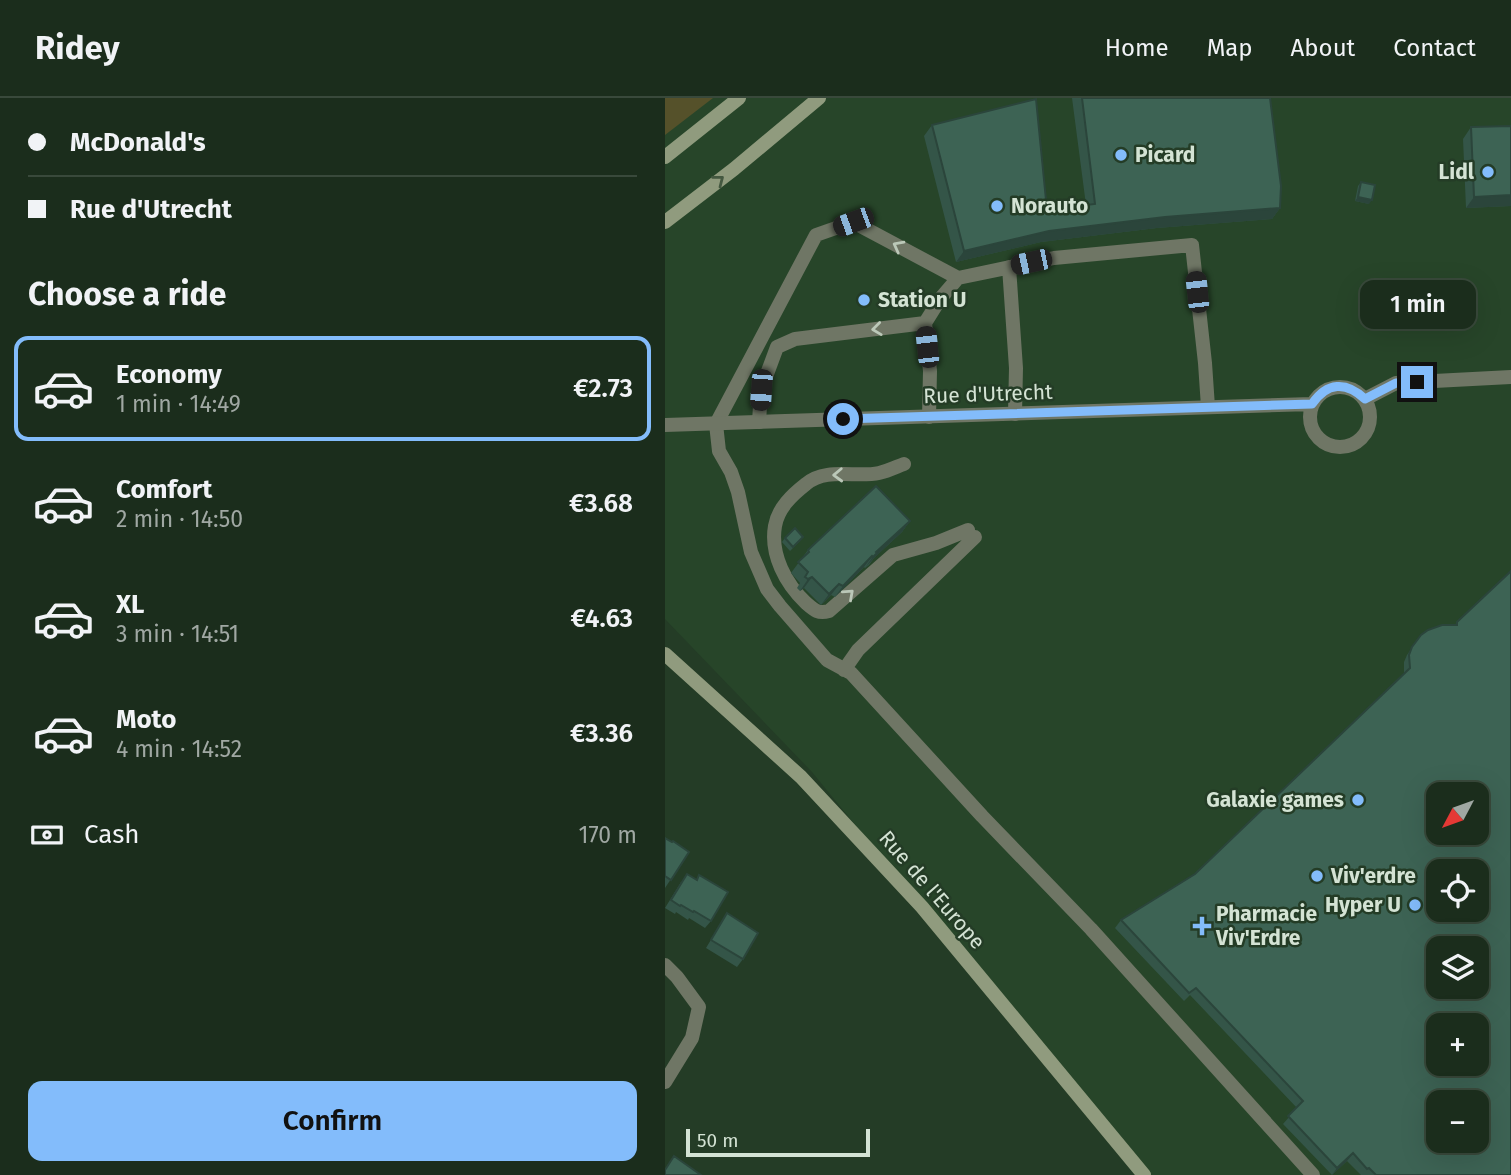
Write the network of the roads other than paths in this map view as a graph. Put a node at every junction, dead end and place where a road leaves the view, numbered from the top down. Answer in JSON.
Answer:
{"nodes":[{"id":1,"x":739,"y":98,"type":"edge"},
{"id":2,"x":819,"y":98,"type":"edge"},
{"id":3,"x":665,"y":157,"type":"edge"},
{"id":4,"x":665,"y":222,"type":"edge"},
{"id":5,"x":1009,"y":267,"type":"junction"},
{"id":6,"x":958,"y":278,"type":"junction"},
{"id":7,"x":925,"y":323,"type":"junction"},
{"id":8,"x":1511,"y":377,"type":"edge"},
{"id":9,"x":1365,"y":399,"type":"junction"},
{"id":10,"x":1312,"y":404,"type":"junction"},
{"id":11,"x":1208,"y":407,"type":"junction"},
{"id":12,"x":1015,"y":414,"type":"junction"},
{"id":13,"x":929,"y":416,"type":"junction"},
{"id":14,"x":759,"y":422,"type":"junction"},
{"id":15,"x":716,"y":424,"type":"junction"},
{"id":16,"x":665,"y":425,"type":"edge"},
{"id":17,"x":904,"y":464,"type":"dead end"},
{"id":18,"x":665,"y":654,"type":"edge"},
{"id":19,"x":844,"y":670,"type":"junction"},
{"id":20,"x":665,"y":965,"type":"edge"},
{"id":21,"x":665,"y":1082,"type":"edge"},
{"id":22,"x":1144,"y":1175,"type":"edge"},
{"id":23,"x":1313,"y":1175,"type":"edge"}],
"edges":[{"from":1,"to":3,"type":"street"},
{"from":4,"to":2,"type":"street","one_way":true},
{"from":5,"to":6,"type":"street"},
{"from":5,"to":11,"type":"street"},
{"from":5,"to":12,"type":"street"},
{"from":6,"to":7,"type":"street"},
{"from":6,"to":15,"type":"street","one_way":true},
{"from":7,"to":13,"type":"street"},
{"from":7,"to":14,"type":"street","one_way":true},
{"from":8,"to":9,"type":"street"},
{"from":9,"to":10,"type":"street"},
{"from":9,"to":10,"type":"street"},
{"from":10,"to":11,"type":"street","name":"Rue d'Utrecht"},
{"from":11,"to":12,"type":"street","name":"Rue d'Utrecht"},
{"from":12,"to":13,"type":"street","name":"Rue d'Utrecht"},
{"from":13,"to":14,"type":"street","name":"Rue d'Utrecht"},
{"from":14,"to":15,"type":"street","name":"Rue d'Utrecht"},
{"from":15,"to":16,"type":"street","name":"Rue d'Utrecht"},
{"from":15,"to":19,"type":"street"},
{"from":17,"to":19,"type":"street","one_way":true},
{"from":18,"to":22,"type":"street","name":"Rue de l'Europe"},
{"from":19,"to":23,"type":"street"},
{"from":20,"to":21,"type":"street"}]}
